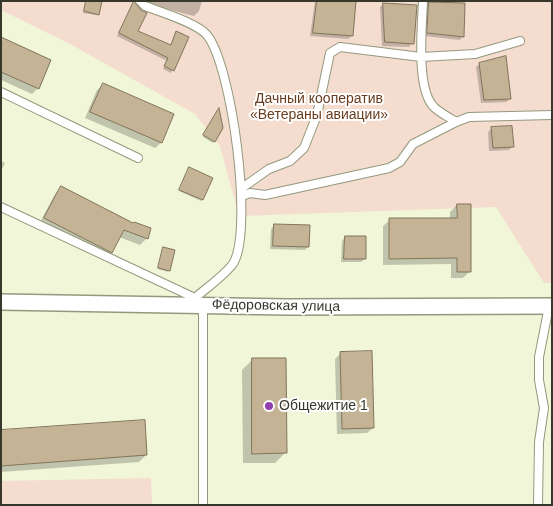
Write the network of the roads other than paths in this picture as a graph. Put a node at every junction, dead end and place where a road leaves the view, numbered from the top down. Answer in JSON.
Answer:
{"nodes":[{"id":1,"x":140,"y":1,"type":"edge"},
{"id":2,"x":423,"y":1,"type":"edge"},
{"id":3,"x":520,"y":41,"type":"dead end"},
{"id":4,"x":421,"y":57,"type":"junction"},
{"id":5,"x":1,"y":92,"type":"edge"},
{"id":6,"x":552,"y":115,"type":"edge"},
{"id":7,"x":456,"y":122,"type":"junction"},
{"id":8,"x":138,"y":158,"type":"dead end"},
{"id":9,"x":242,"y":192,"type":"junction"},
{"id":10,"x":1,"y":207,"type":"edge"},
{"id":11,"x":199,"y":301,"type":"junction"},
{"id":12,"x":1,"y":302,"type":"edge"},
{"id":13,"x":550,"y":306,"type":"edge"},
{"id":14,"x":548,"y":408,"type":"edge"},
{"id":15,"x":203,"y":505,"type":"edge"},
{"id":16,"x":538,"y":505,"type":"edge"}],
"edges":[{"from":1,"to":9,"type":"lane"},
{"from":2,"to":4,"type":"lane"},
{"from":3,"to":4,"type":"lane"},
{"from":4,"to":7,"type":"lane"},
{"from":4,"to":9,"type":"lane"},
{"from":5,"to":8,"type":"lane"},
{"from":6,"to":7,"type":"lane"},
{"from":7,"to":9,"type":"lane"},
{"from":9,"to":11,"type":"lane"},
{"from":10,"to":11,"type":"lane"},
{"from":11,"to":12,"type":"street","name":"Фёдоровская улица"},
{"from":11,"to":13,"type":"street","name":"Фёдоровская улица"},
{"from":11,"to":15,"type":"lane"},
{"from":13,"to":14,"type":"lane"},
{"from":14,"to":16,"type":"lane"}]}
